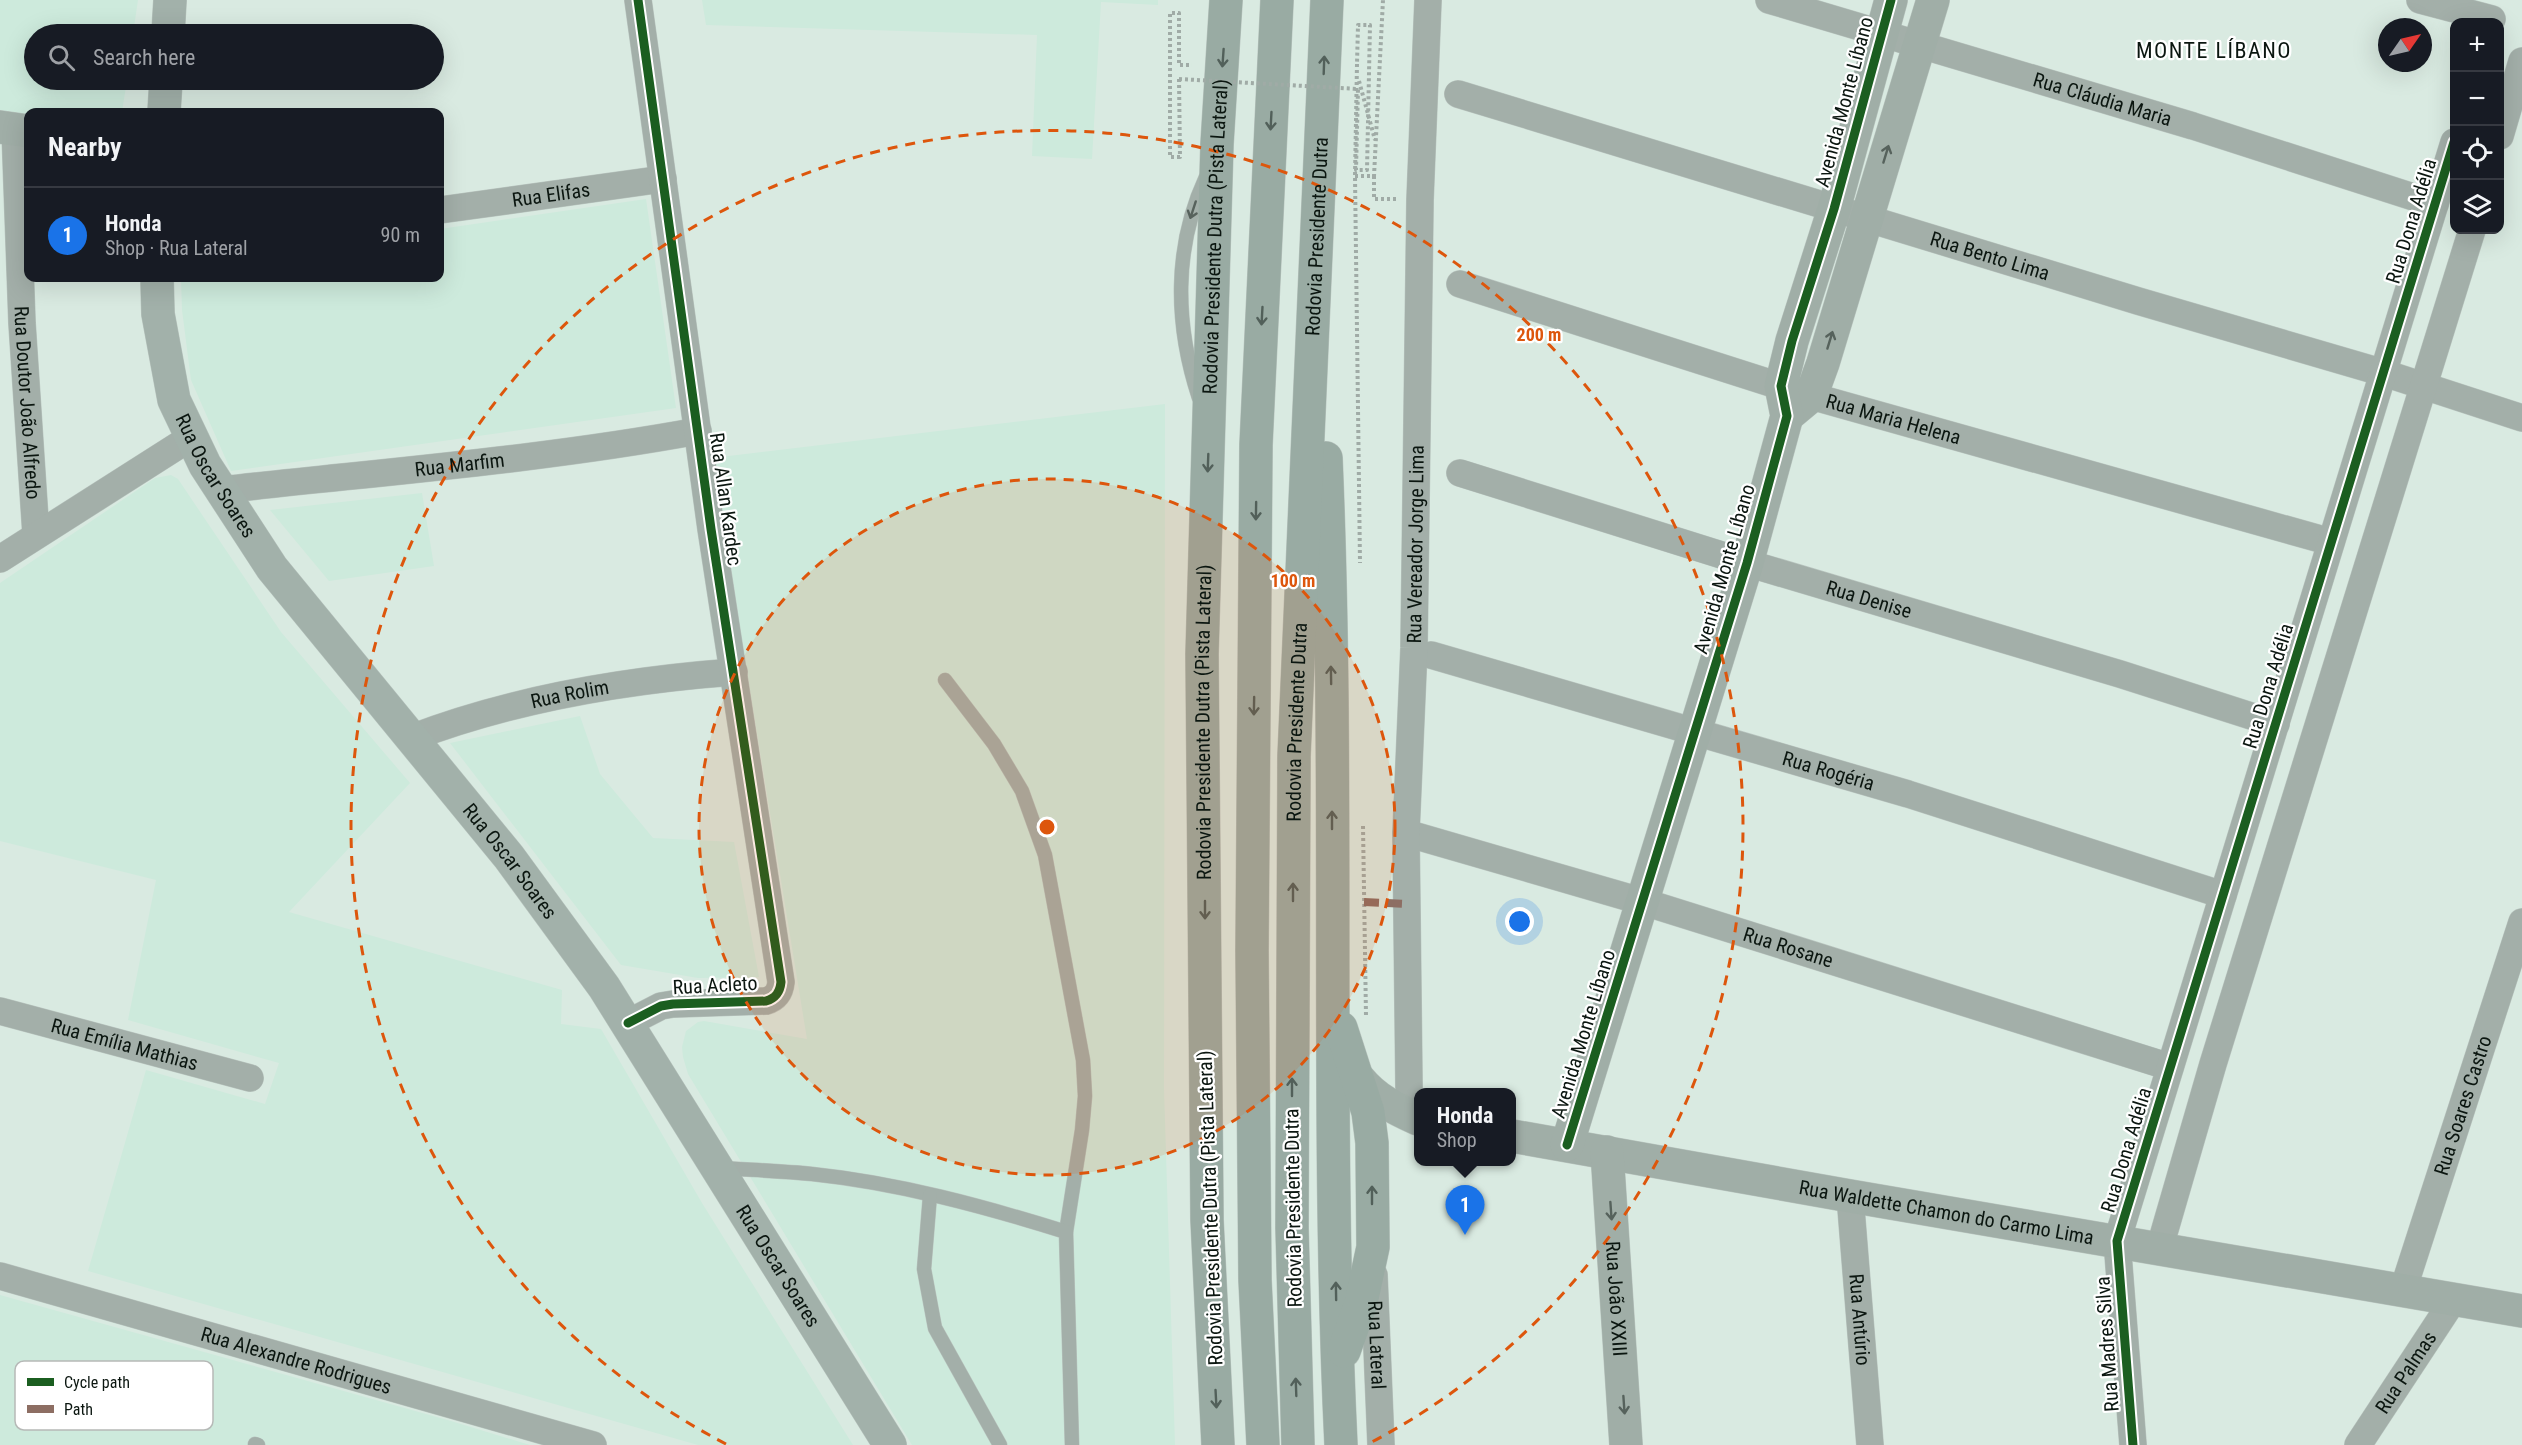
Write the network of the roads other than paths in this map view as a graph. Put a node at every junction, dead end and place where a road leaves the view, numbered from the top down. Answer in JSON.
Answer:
{"nodes":[{"id":1,"x":170,"y":0,"type":"edge"},
{"id":2,"x":638,"y":0,"type":"edge"},
{"id":3,"x":1226,"y":0,"type":"edge"},
{"id":4,"x":1277,"y":0,"type":"edge"},
{"id":5,"x":1327,"y":0,"type":"edge"},
{"id":6,"x":1428,"y":0,"type":"edge"},
{"id":7,"x":1769,"y":0,"type":"edge"},
{"id":8,"x":1891,"y":0,"type":"edge"},
{"id":9,"x":1933,"y":0,"type":"edge"},
{"id":10,"x":2420,"y":0,"type":"edge"},
{"id":11,"x":2494,"y":14,"type":"edge"},
{"id":12,"x":169,"y":24,"type":"edge"},
{"id":13,"x":1880,"y":34,"type":"junction"},
{"id":14,"x":1919,"y":45,"type":"junction"},
{"id":15,"x":2522,"y":61,"type":"edge"},
{"id":16,"x":165,"y":90,"type":"edge"},
{"id":17,"x":1458,"y":94,"type":"dead end"},
{"id":18,"x":164,"y":108,"type":"edge"},
{"id":19,"x":2502,"y":126,"type":"edge"},
{"id":20,"x":15,"y":129,"type":"edge"},
{"id":21,"x":2450,"y":155,"type":"edge"},
{"id":22,"x":663,"y":179,"type":"junction"},
{"id":23,"x":2435,"y":204,"type":"junction"},
{"id":24,"x":444,"y":209,"type":"edge"},
{"id":25,"x":1834,"y":209,"type":"junction"},
{"id":26,"x":1866,"y":219,"type":"junction"},
{"id":27,"x":1316,"y":229,"type":"junction"},
{"id":28,"x":2471,"y":234,"type":"edge"},
{"id":29,"x":157,"y":282,"type":"edge"},
{"id":30,"x":1460,"y":284,"type":"dead end"},
{"id":31,"x":2384,"y":373,"type":"junction"},
{"id":32,"x":2425,"y":386,"type":"junction"},
{"id":33,"x":1793,"y":399,"type":"junction"},
{"id":34,"x":2522,"y":418,"type":"edge"},
{"id":35,"x":698,"y":431,"type":"junction"},
{"id":36,"x":190,"y":438,"type":"junction"},
{"id":37,"x":1460,"y":473,"type":"dead end"},
{"id":38,"x":221,"y":490,"type":"junction"},
{"id":39,"x":36,"y":535,"type":"junction"},
{"id":40,"x":2331,"y":542,"type":"junction"},
{"id":41,"x":0,"y":559,"type":"edge"},
{"id":42,"x":1747,"y":563,"type":"junction"},
{"id":43,"x":1431,"y":655,"type":"dead end"},
{"id":44,"x":734,"y":672,"type":"junction"},
{"id":45,"x":945,"y":680,"type":"dead end"},
{"id":46,"x":2276,"y":724,"type":"junction"},
{"id":47,"x":1694,"y":732,"type":"junction"},
{"id":48,"x":411,"y":738,"type":"junction"},
{"id":49,"x":1406,"y":833,"type":"junction"},
{"id":50,"x":2223,"y":895,"type":"junction"},
{"id":51,"x":1644,"y":902,"type":"junction"},
{"id":52,"x":2522,"y":922,"type":"edge"},
{"id":53,"x":1332,"y":994,"type":"junction"},
{"id":54,"x":771,"y":999,"type":"joint"},
{"id":55,"x":0,"y":1011,"type":"edge"},
{"id":56,"x":628,"y":1023,"type":"junction"},
{"id":57,"x":2170,"y":1067,"type":"junction"},
{"id":58,"x":250,"y":1078,"type":"dead end"},
{"id":59,"x":1359,"y":1079,"type":"junction"},
{"id":60,"x":1409,"y":1088,"type":"dead end"},
{"id":61,"x":1414,"y":1116,"type":"edge"},
{"id":62,"x":1414,"y":1120,"type":"edge"},
{"id":63,"x":1516,"y":1137,"type":"edge"},
{"id":64,"x":1372,"y":1143,"type":"junction"},
{"id":65,"x":1568,"y":1145,"type":"junction"},
{"id":66,"x":1607,"y":1152,"type":"junction"},
{"id":67,"x":718,"y":1168,"type":"junction"},
{"id":68,"x":930,"y":1195,"type":"junction"},
{"id":69,"x":1850,"y":1196,"type":"junction"},
{"id":70,"x":1066,"y":1232,"type":"junction"},
{"id":71,"x":2117,"y":1241,"type":"junction"},
{"id":72,"x":1372,"y":1247,"type":"junction"},
{"id":73,"x":2159,"y":1250,"type":"junction"},
{"id":74,"x":0,"y":1276,"type":"edge"},
{"id":75,"x":2403,"y":1290,"type":"junction"},
{"id":76,"x":2454,"y":1299,"type":"junction"},
{"id":77,"x":2522,"y":1311,"type":"edge"},
{"id":78,"x":1337,"y":1370,"type":"junction"},
{"id":79,"x":593,"y":1445,"type":"edge"},
{"id":80,"x":890,"y":1445,"type":"edge"},
{"id":81,"x":1000,"y":1445,"type":"edge"},
{"id":82,"x":1072,"y":1445,"type":"edge"},
{"id":83,"x":1218,"y":1445,"type":"edge"},
{"id":84,"x":1263,"y":1445,"type":"edge"},
{"id":85,"x":1298,"y":1445,"type":"edge"},
{"id":86,"x":1341,"y":1445,"type":"edge"},
{"id":87,"x":1381,"y":1445,"type":"edge"},
{"id":88,"x":1626,"y":1445,"type":"edge"},
{"id":89,"x":1870,"y":1445,"type":"edge"},
{"id":90,"x":2133,"y":1445,"type":"edge"},
{"id":91,"x":2358,"y":1445,"type":"edge"}],
"edges":[{"from":1,"to":12,"type":"main road"},
{"from":2,"to":22,"type":"street","name":"Rua Allan Kardec"},
{"from":3,"to":83,"type":"highway","name":"Rodovia Presidente Dutra (Pista Lateral)","one_way":true},
{"from":4,"to":84,"type":"highway","name":"Rodovia Presidente Dutra","one_way":true},
{"from":27,"to":5,"type":"highway","name":"Rodovia Presidente Dutra","one_way":true},
{"from":6,"to":49,"type":"street","name":"Rua Vereador Jorge Lima"},
{"from":7,"to":13,"type":"street","name":"Rua Cláudia Maria"},
{"from":8,"to":13,"type":"street","name":"Avenida Monte Líbano"},
{"from":9,"to":14,"type":"street","name":"Avenida Monte Líbano"},
{"from":10,"to":11,"type":"street"},
{"from":13,"to":14,"type":"street","name":"Rua Cláudia Maria"},
{"from":13,"to":25,"type":"street","name":"Avenida Monte Líbano"},
{"from":14,"to":23,"type":"street","name":"Rua Cláudia Maria"},
{"from":26,"to":14,"type":"street","name":"Avenida Monte Líbano","one_way":true},
{"from":15,"to":19,"type":"street"},
{"from":16,"to":18,"type":"main road"},
{"from":17,"to":25,"type":"street","name":"Rua Bento Lima"},
{"from":20,"to":39,"type":"street","name":"Rua Doutor João Alfredo"},
{"from":21,"to":23,"type":"street","name":"Rua Dona Adélia"},
{"from":22,"to":24,"type":"street","name":"Rua Elifas"},
{"from":22,"to":35,"type":"street","name":"Rua Allan Kardec"},
{"from":23,"to":31,"type":"street","name":"Rua Dona Adélia"},
{"from":25,"to":26,"type":"street","name":"Rua Bento Lima"},
{"from":25,"to":33,"type":"street","name":"Avenida Monte Líbano"},
{"from":26,"to":31,"type":"street","name":"Rua Bento Lima"},
{"from":33,"to":26,"type":"street","name":"Avenida Monte Líbano","one_way":true},
{"from":53,"to":27,"type":"highway","one_way":true},
{"from":85,"to":27,"type":"highway","name":"Rodovia Presidente Dutra","one_way":true},
{"from":28,"to":32,"type":"street"},
{"from":29,"to":36,"type":"main road","name":"Rua Oscar Soares"},
{"from":30,"to":33,"type":"street","name":"Rua Maria Helena"},
{"from":31,"to":32,"type":"street","name":"Rua Bento Lima"},
{"from":31,"to":40,"type":"street","name":"Rua Dona Adélia"},
{"from":32,"to":34,"type":"street","name":"Rua Bento Lima"},
{"from":32,"to":73,"type":"street"},
{"from":33,"to":40,"type":"street","name":"Rua Maria Helena"},
{"from":33,"to":42,"type":"street","name":"Avenida Monte Líbano"},
{"from":35,"to":38,"type":"street","name":"Rua Marfim"},
{"from":35,"to":44,"type":"street","name":"Rua Allan Kardec"},
{"from":36,"to":38,"type":"main road","name":"Rua Oscar Soares"},
{"from":36,"to":39,"type":"street"},
{"from":37,"to":42,"type":"street","name":"Rua Denise"},
{"from":38,"to":48,"type":"main road","name":"Rua Oscar Soares"},
{"from":39,"to":41,"type":"street"},
{"from":40,"to":46,"type":"street","name":"Rua Dona Adélia"},
{"from":42,"to":46,"type":"street","name":"Rua Denise"},
{"from":42,"to":47,"type":"street","name":"Avenida Monte Líbano"},
{"from":43,"to":47,"type":"street","name":"Rua Rogéria"},
{"from":44,"to":48,"type":"street","name":"Rua Rolim"},
{"from":44,"to":54,"type":"street","name":"Rua Allan Kardec"},
{"from":45,"to":70,"type":"lane"},
{"from":46,"to":50,"type":"street","name":"Rua Dona Adélia"},
{"from":47,"to":50,"type":"street","name":"Rua Rogéria"},
{"from":47,"to":51,"type":"street","name":"Avenida Monte Líbano"},
{"from":48,"to":56,"type":"main road","name":"Rua Oscar Soares"},
{"from":49,"to":51,"type":"street","name":"Rua Rosane"},
{"from":49,"to":60,"type":"street","name":"Rua Vereador Jorge Lima"},
{"from":50,"to":57,"type":"street","name":"Rua Dona Adélia"},
{"from":51,"to":57,"type":"street","name":"Rua Rosane"},
{"from":51,"to":65,"type":"street","name":"Avenida Monte Líbano"},
{"from":52,"to":75,"type":"street","name":"Rua Soares Castro"},
{"from":53,"to":59,"type":"highway"},
{"from":78,"to":53,"type":"highway","one_way":true},
{"from":54,"to":56,"type":"street","name":"Rua Acleto"},
{"from":55,"to":58,"type":"street","name":"Rua Emília Mathias"},
{"from":56,"to":67,"type":"main road","name":"Rua Oscar Soares"},
{"from":57,"to":71,"type":"street","name":"Rua Dona Adélia"},
{"from":59,"to":61,"type":"street"},
{"from":59,"to":64,"type":"highway"},
{"from":62,"to":64,"type":"street"},
{"from":63,"to":65,"type":"street","name":"Rua Waldette Chamon do Carmo Lima"},
{"from":72,"to":64,"type":"highway","one_way":true},
{"from":65,"to":66,"type":"street","name":"Rua Waldette Chamon do Carmo Lima"},
{"from":66,"to":69,"type":"street","name":"Rua Waldette Chamon do Carmo Lima"},
{"from":66,"to":88,"type":"street","name":"Rua João XXIII","one_way":true},
{"from":67,"to":68,"type":"lane"},
{"from":67,"to":80,"type":"main road","name":"Rua Oscar Soares"},
{"from":68,"to":70,"type":"lane"},
{"from":68,"to":81,"type":"lane"},
{"from":69,"to":71,"type":"street","name":"Rua Waldette Chamon do Carmo Lima"},
{"from":69,"to":89,"type":"street","name":"Rua Antúrio"},
{"from":70,"to":82,"type":"lane"},
{"from":71,"to":73,"type":"street","name":"Rua Waldette Chamon do Carmo Lima"},
{"from":71,"to":90,"type":"street","name":"Rua Madres Silva"},
{"from":72,"to":78,"type":"highway"},
{"from":72,"to":87,"type":"street","name":"Rua Lateral"},
{"from":73,"to":75,"type":"street","name":"Rua Waldette Chamon do Carmo Lima"},
{"from":74,"to":79,"type":"street","name":"Rua Alexandre Rodrigues"},
{"from":75,"to":76,"type":"street","name":"Rua Waldette Chamon do Carmo Lima"},
{"from":76,"to":77,"type":"street","name":"Rua Waldette Chamon do Carmo Lima"},
{"from":76,"to":91,"type":"street","name":"Rua Palmas"},
{"from":78,"to":86,"type":"highway"}]}
